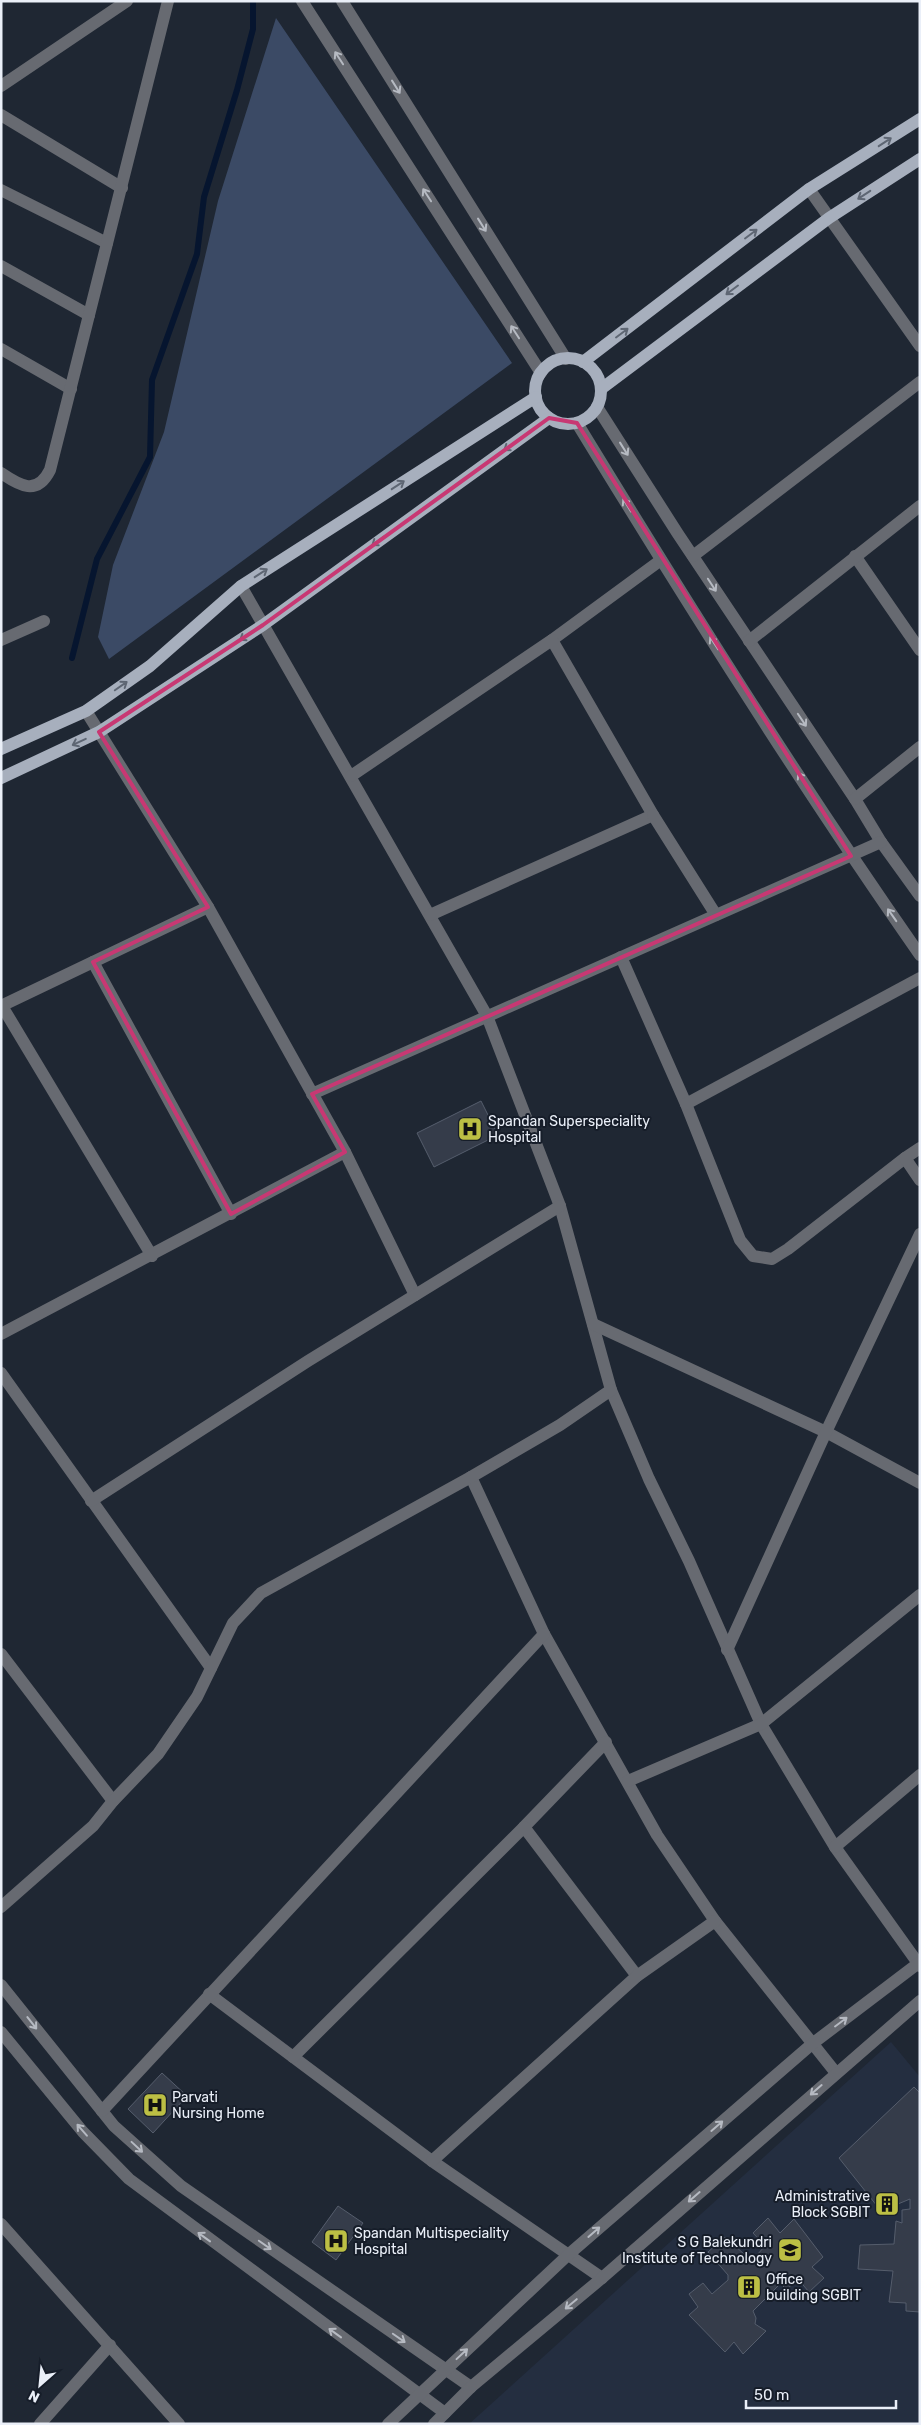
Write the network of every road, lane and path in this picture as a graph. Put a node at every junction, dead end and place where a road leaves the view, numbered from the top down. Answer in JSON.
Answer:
{"nodes":[{"id":1,"x":127,"y":1,"type":"edge"},
{"id":2,"x":168,"y":1,"type":"edge"},
{"id":3,"x":302,"y":1,"type":"edge"},
{"id":4,"x":342,"y":1,"type":"edge"},
{"id":5,"x":2,"y":84,"type":"edge"},
{"id":6,"x":1,"y":114,"type":"edge"},
{"id":7,"x":920,"y":119,"type":"edge"},
{"id":8,"x":920,"y":159,"type":"edge"},
{"id":9,"x":122,"y":188,"type":"junction"},
{"id":10,"x":1,"y":190,"type":"edge"},
{"id":11,"x":809,"y":190,"type":"junction"},
{"id":12,"x":829,"y":218,"type":"junction"},
{"id":13,"x":107,"y":243,"type":"junction"},
{"id":14,"x":1,"y":266,"type":"edge"},
{"id":15,"x":89,"y":315,"type":"junction"},
{"id":16,"x":920,"y":346,"type":"edge"},
{"id":17,"x":1,"y":350,"type":"edge"},
{"id":18,"x":566,"y":359,"type":"junction"},
{"id":19,"x":583,"y":362,"type":"junction"},
{"id":20,"x":541,"y":372,"type":"junction"},
{"id":21,"x":920,"y":382,"type":"edge"},
{"id":22,"x":71,"y":388,"type":"junction"},
{"id":23,"x":601,"y":389,"type":"junction"},
{"id":24,"x":536,"y":397,"type":"junction"},
{"id":25,"x":597,"y":408,"type":"junction"},
{"id":26,"x":549,"y":418,"type":"junction"},
{"id":27,"x":577,"y":423,"type":"junction"},
{"id":28,"x":1,"y":473,"type":"edge"},
{"id":29,"x":920,"y":506,"type":"edge"},
{"id":30,"x":693,"y":556,"type":"junction"},
{"id":31,"x":855,"y":556,"type":"junction"},
{"id":32,"x":661,"y":560,"type":"junction"},
{"id":33,"x":241,"y":586,"type":"junction"},
{"id":34,"x":44,"y":622,"type":"dead end"},
{"id":35,"x":263,"y":624,"type":"junction"},
{"id":36,"x":1,"y":640,"type":"edge"},
{"id":37,"x":552,"y":640,"type":"junction"},
{"id":38,"x":749,"y":641,"type":"junction"},
{"id":39,"x":920,"y":650,"type":"edge"},
{"id":40,"x":86,"y":711,"type":"junction"},
{"id":41,"x":99,"y":732,"type":"junction"},
{"id":42,"x":920,"y":747,"type":"edge"},
{"id":43,"x":1,"y":749,"type":"edge"},
{"id":44,"x":351,"y":776,"type":"junction"},
{"id":45,"x":1,"y":778,"type":"edge"},
{"id":46,"x":855,"y":799,"type":"junction"},
{"id":47,"x":653,"y":815,"type":"junction"},
{"id":48,"x":881,"y":842,"type":"junction"},
{"id":49,"x":851,"y":856,"type":"junction"},
{"id":50,"x":920,"y":896,"type":"edge"},
{"id":51,"x":208,"y":907,"type":"junction"},
{"id":52,"x":430,"y":915,"type":"junction"},
{"id":53,"x":716,"y":915,"type":"junction"},
{"id":54,"x":920,"y":955,"type":"edge"},
{"id":55,"x":621,"y":957,"type":"junction"},
{"id":56,"x":93,"y":962,"type":"junction"},
{"id":57,"x":920,"y":978,"type":"edge"},
{"id":58,"x":2,"y":1006,"type":"edge"},
{"id":59,"x":487,"y":1016,"type":"junction"},
{"id":60,"x":312,"y":1094,"type":"junction"},
{"id":61,"x":686,"y":1104,"type":"junction"},
{"id":62,"x":920,"y":1148,"type":"edge"},
{"id":63,"x":345,"y":1152,"type":"junction"},
{"id":64,"x":905,"y":1158,"type":"junction"},
{"id":65,"x":920,"y":1180,"type":"edge"},
{"id":66,"x":560,"y":1206,"type":"junction"},
{"id":67,"x":231,"y":1214,"type":"junction"},
{"id":68,"x":920,"y":1234,"type":"edge"},
{"id":69,"x":152,"y":1256,"type":"junction"},
{"id":70,"x":415,"y":1295,"type":"junction"},
{"id":71,"x":593,"y":1324,"type":"junction"},
{"id":72,"x":1,"y":1334,"type":"edge"},
{"id":73,"x":1,"y":1374,"type":"edge"},
{"id":74,"x":611,"y":1390,"type":"junction"},
{"id":75,"x":826,"y":1432,"type":"junction"},
{"id":76,"x":471,"y":1477,"type":"junction"},
{"id":77,"x":920,"y":1483,"type":"edge"},
{"id":78,"x":91,"y":1501,"type":"junction"},
{"id":79,"x":920,"y":1595,"type":"edge"},
{"id":80,"x":544,"y":1634,"type":"junction"},
{"id":81,"x":727,"y":1650,"type":"junction"},
{"id":82,"x":1,"y":1654,"type":"edge"},
{"id":83,"x":211,"y":1668,"type":"junction"},
{"id":84,"x":761,"y":1724,"type":"junction"},
{"id":85,"x":606,"y":1742,"type":"junction"},
{"id":86,"x":920,"y":1775,"type":"edge"},
{"id":87,"x":628,"y":1781,"type":"junction"},
{"id":88,"x":112,"y":1801,"type":"junction"},
{"id":89,"x":524,"y":1827,"type":"junction"},
{"id":90,"x":835,"y":1847,"type":"junction"},
{"id":91,"x":1,"y":1907,"type":"edge"},
{"id":92,"x":714,"y":1921,"type":"junction"},
{"id":93,"x":919,"y":1964,"type":"edge"},
{"id":94,"x":638,"y":1976,"type":"junction"},
{"id":95,"x":1,"y":1985,"type":"edge"},
{"id":96,"x":209,"y":1994,"type":"junction"},
{"id":97,"x":920,"y":2001,"type":"edge"},
{"id":98,"x":1,"y":2032,"type":"edge"},
{"id":99,"x":812,"y":2044,"type":"junction"},
{"id":100,"x":293,"y":2058,"type":"junction"},
{"id":101,"x":836,"y":2073,"type":"junction"},
{"id":102,"x":102,"y":2111,"type":"junction"},
{"id":103,"x":432,"y":2161,"type":"junction"},
{"id":104,"x":1,"y":2224,"type":"edge"},
{"id":105,"x":568,"y":2255,"type":"junction"},
{"id":106,"x":602,"y":2278,"type":"junction"},
{"id":107,"x":110,"y":2345,"type":"junction"},
{"id":108,"x":445,"y":2370,"type":"junction"},
{"id":109,"x":471,"y":2387,"type":"junction"},
{"id":110,"x":420,"y":2394,"type":"junction"},
{"id":111,"x":445,"y":2413,"type":"junction"},
{"id":112,"x":40,"y":2424,"type":"edge"},
{"id":113,"x":179,"y":2424,"type":"edge"},
{"id":114,"x":388,"y":2424,"type":"edge"},
{"id":115,"x":434,"y":2424,"type":"edge"}],
"edges":[{"from":1,"to":5,"type":"street"},
{"from":2,"to":9,"type":"street"},
{"from":20,"to":3,"type":"street","one_way":true},
{"from":4,"to":18,"type":"street","one_way":true},
{"from":6,"to":9,"type":"street"},
{"from":11,"to":7,"type":"main road","one_way":true},
{"from":8,"to":12,"type":"main road","one_way":true},
{"from":9,"to":13,"type":"street"},
{"from":10,"to":13,"type":"street"},
{"from":11,"to":12,"type":"street"},
{"from":19,"to":11,"type":"main road","one_way":true},
{"from":12,"to":16,"type":"street"},
{"from":12,"to":23,"type":"main road","one_way":true},
{"from":13,"to":15,"type":"street"},
{"from":14,"to":15,"type":"street"},
{"from":15,"to":22,"type":"street"},
{"from":17,"to":22,"type":"street"},
{"from":18,"to":19,"type":"main road"},
{"from":18,"to":20,"type":"main road"},
{"from":19,"to":23,"type":"main road"},
{"from":20,"to":24,"type":"main road"},
{"from":21,"to":30,"type":"street"},
{"from":22,"to":28,"type":"street"},
{"from":23,"to":25,"type":"main road"},
{"from":24,"to":26,"type":"main road"},
{"from":33,"to":24,"type":"main road","one_way":true},
{"from":25,"to":27,"type":"main road"},
{"from":25,"to":30,"type":"street","one_way":true},
{"from":26,"to":27,"type":"main road"},
{"from":26,"to":35,"type":"main road","one_way":true},
{"from":32,"to":27,"type":"street","one_way":true},
{"from":29,"to":31,"type":"street"},
{"from":30,"to":38,"type":"street","one_way":true},
{"from":31,"to":38,"type":"street"},
{"from":31,"to":39,"type":"street"},
{"from":32,"to":37,"type":"street"},
{"from":49,"to":32,"type":"street","one_way":true},
{"from":33,"to":35,"type":"street"},
{"from":40,"to":33,"type":"main road","one_way":true},
{"from":34,"to":36,"type":"street"},
{"from":35,"to":41,"type":"main road","one_way":true},
{"from":35,"to":44,"type":"street"},
{"from":37,"to":44,"type":"street"},
{"from":37,"to":47,"type":"street"},
{"from":38,"to":46,"type":"street","one_way":true},
{"from":40,"to":41,"type":"street"},
{"from":40,"to":43,"type":"main road"},
{"from":41,"to":45,"type":"main road","one_way":true},
{"from":41,"to":51,"type":"street"},
{"from":42,"to":46,"type":"street"},
{"from":44,"to":52,"type":"street"},
{"from":46,"to":48,"type":"street"},
{"from":47,"to":52,"type":"street"},
{"from":47,"to":53,"type":"street"},
{"from":48,"to":49,"type":"street"},
{"from":48,"to":50,"type":"street"},
{"from":49,"to":53,"type":"street"},
{"from":54,"to":49,"type":"street","one_way":true},
{"from":51,"to":56,"type":"street"},
{"from":51,"to":60,"type":"street"},
{"from":52,"to":59,"type":"street"},
{"from":53,"to":55,"type":"street"},
{"from":55,"to":59,"type":"street"},
{"from":55,"to":61,"type":"street"},
{"from":56,"to":58,"type":"street"},
{"from":56,"to":67,"type":"street"},
{"from":57,"to":61,"type":"street"},
{"from":58,"to":69,"type":"street"},
{"from":59,"to":60,"type":"street"},
{"from":59,"to":66,"type":"street"},
{"from":60,"to":63,"type":"street"},
{"from":61,"to":64,"type":"street"},
{"from":62,"to":64,"type":"street"},
{"from":63,"to":67,"type":"street"},
{"from":63,"to":70,"type":"street"},
{"from":64,"to":65,"type":"street"},
{"from":66,"to":70,"type":"street"},
{"from":66,"to":71,"type":"street"},
{"from":67,"to":69,"type":"street"},
{"from":68,"to":75,"type":"street"},
{"from":69,"to":72,"type":"street"},
{"from":70,"to":78,"type":"street"},
{"from":71,"to":74,"type":"street"},
{"from":71,"to":75,"type":"street"},
{"from":73,"to":78,"type":"street"},
{"from":74,"to":76,"type":"street"},
{"from":74,"to":81,"type":"street"},
{"from":75,"to":77,"type":"street"},
{"from":75,"to":81,"type":"street"},
{"from":76,"to":80,"type":"street"},
{"from":76,"to":83,"type":"street"},
{"from":78,"to":83,"type":"street"},
{"from":79,"to":84,"type":"street"},
{"from":80,"to":85,"type":"street"},
{"from":80,"to":96,"type":"street"},
{"from":81,"to":84,"type":"street"},
{"from":82,"to":88,"type":"street"},
{"from":83,"to":88,"type":"street"},
{"from":84,"to":87,"type":"street"},
{"from":84,"to":90,"type":"street"},
{"from":85,"to":87,"type":"street"},
{"from":85,"to":89,"type":"street"},
{"from":86,"to":90,"type":"street"},
{"from":87,"to":92,"type":"street"},
{"from":88,"to":91,"type":"street"},
{"from":89,"to":94,"type":"street"},
{"from":89,"to":100,"type":"street"},
{"from":90,"to":93,"type":"street"},
{"from":92,"to":94,"type":"street"},
{"from":92,"to":99,"type":"street"},
{"from":99,"to":93,"type":"street","one_way":true},
{"from":94,"to":103,"type":"street"},
{"from":95,"to":102,"type":"street","one_way":true},
{"from":96,"to":100,"type":"street"},
{"from":96,"to":102,"type":"street"},
{"from":97,"to":101,"type":"street"},
{"from":110,"to":98,"type":"street","one_way":true},
{"from":99,"to":101,"type":"street"},
{"from":105,"to":99,"type":"street","one_way":true},
{"from":100,"to":103,"type":"street"},
{"from":101,"to":106,"type":"street","one_way":true},
{"from":102,"to":108,"type":"street","one_way":true},
{"from":103,"to":105,"type":"street"},
{"from":104,"to":107,"type":"street"},
{"from":105,"to":106,"type":"street"},
{"from":108,"to":105,"type":"street","one_way":true},
{"from":106,"to":109,"type":"street","one_way":true},
{"from":107,"to":112,"type":"street"},
{"from":107,"to":113,"type":"street"},
{"from":108,"to":109,"type":"street"},
{"from":108,"to":110,"type":"street"},
{"from":109,"to":111,"type":"street"},
{"from":110,"to":111,"type":"street"},
{"from":110,"to":114,"type":"street"},
{"from":111,"to":115,"type":"street"}]}
